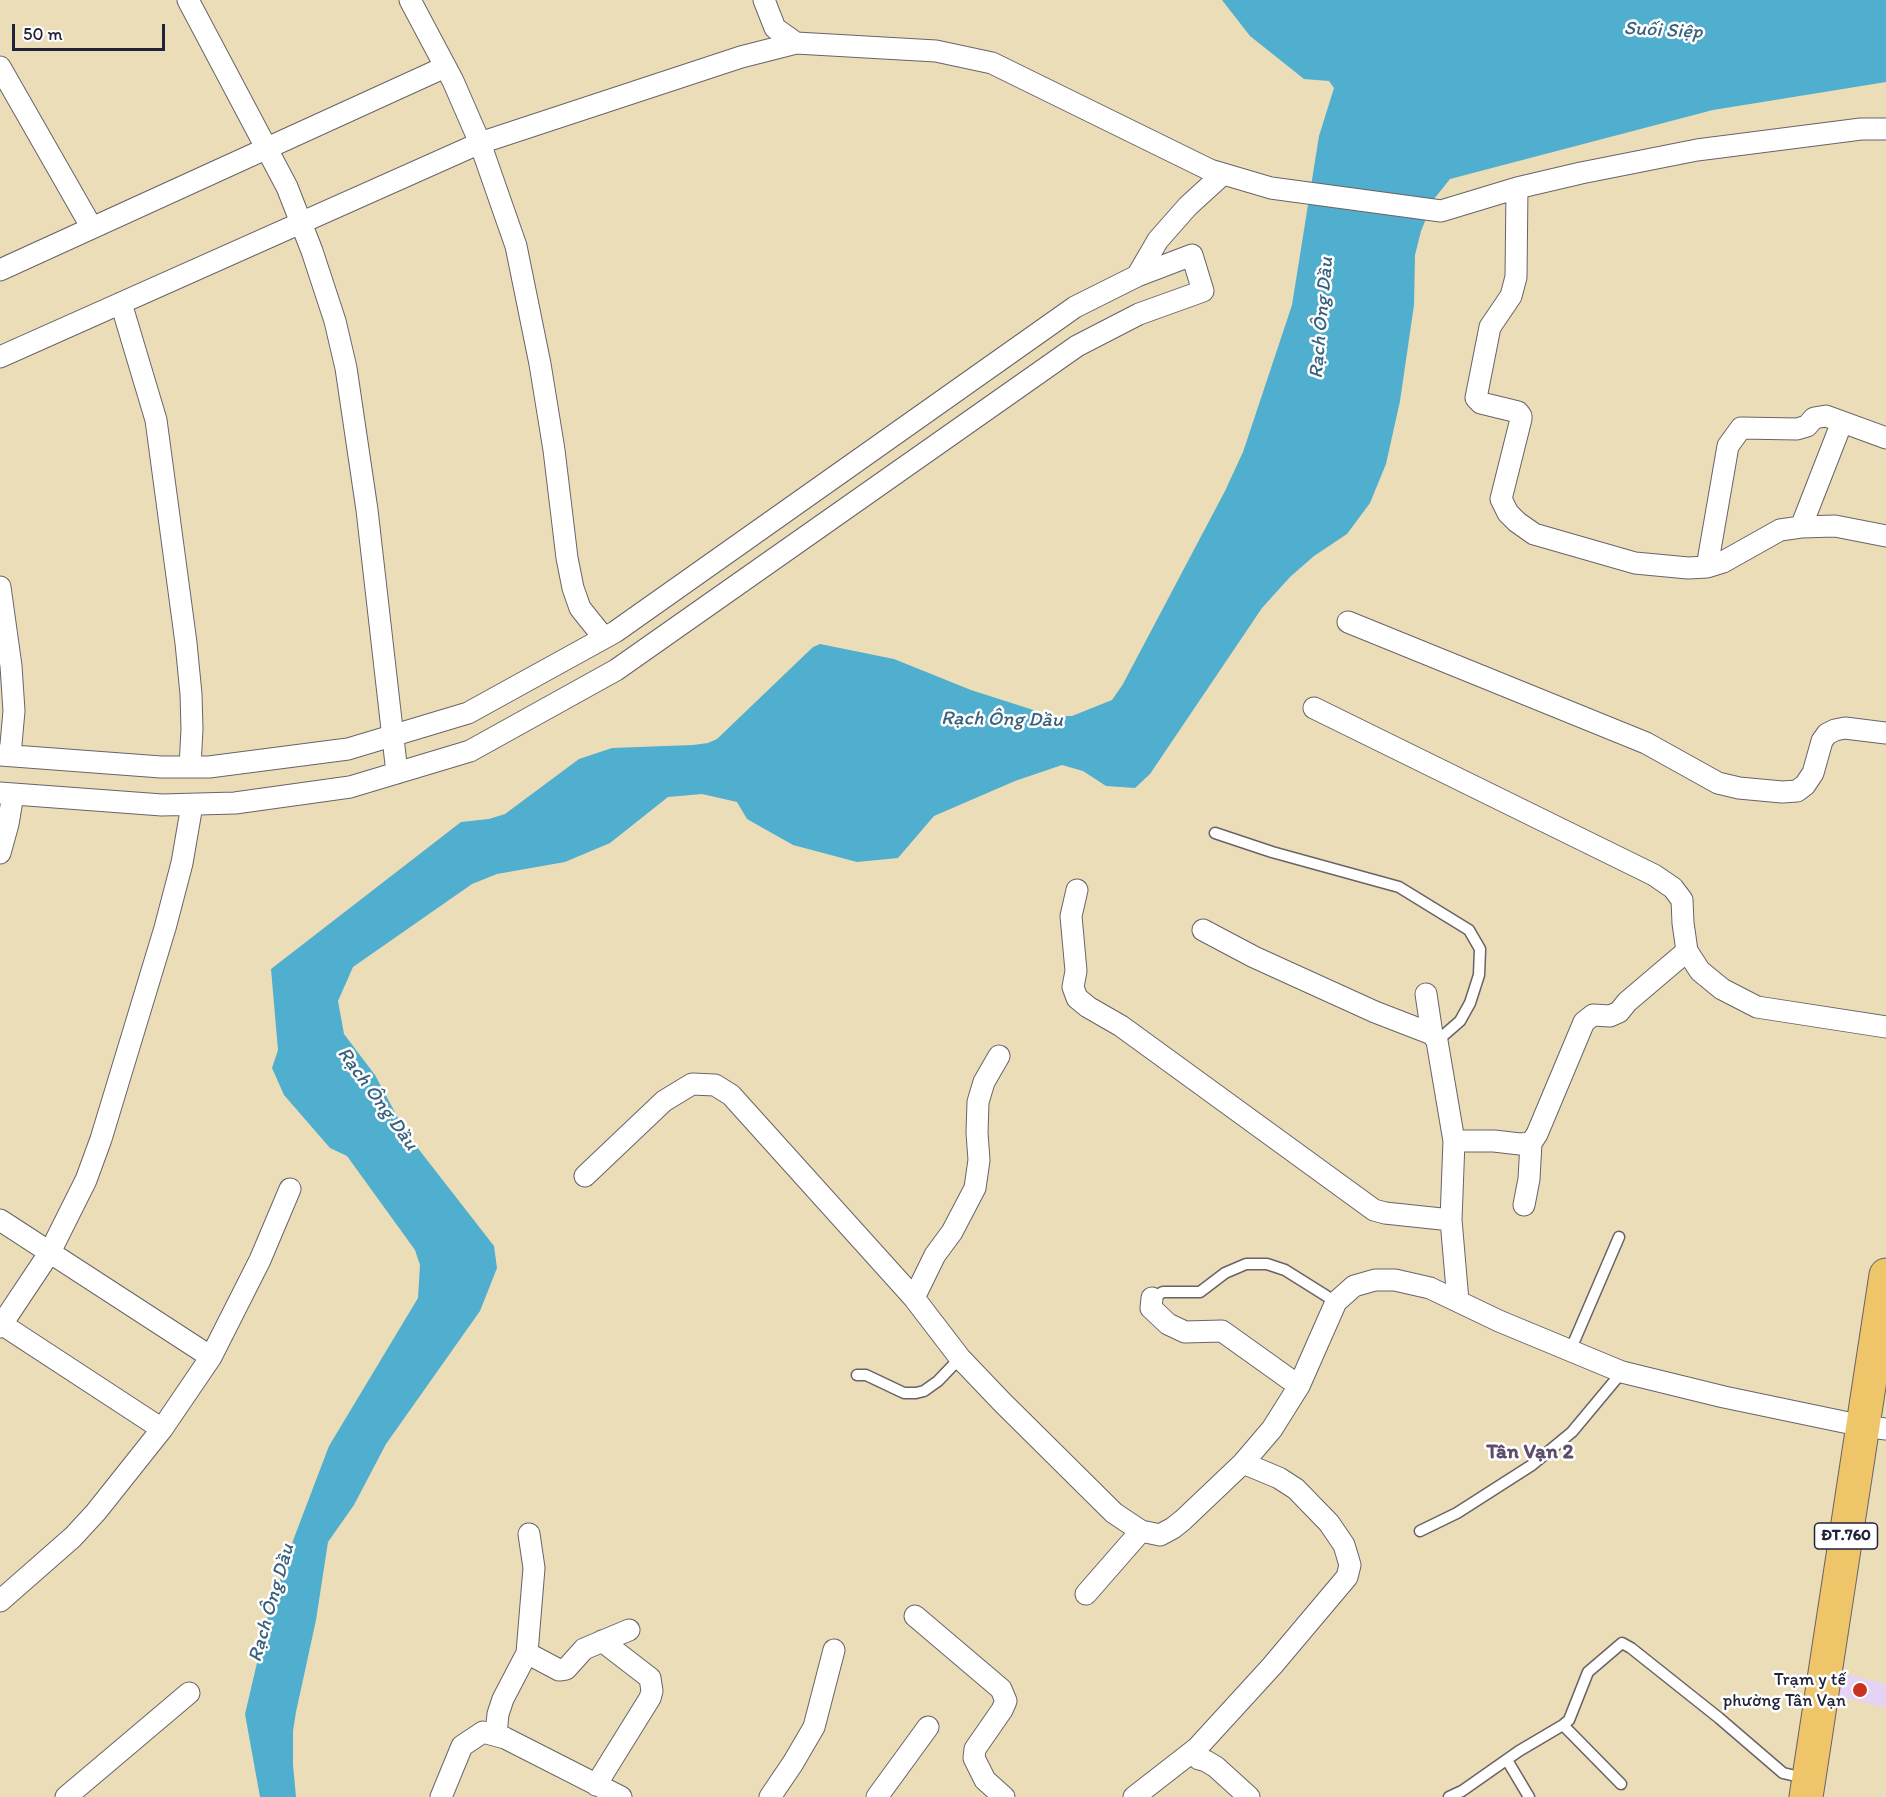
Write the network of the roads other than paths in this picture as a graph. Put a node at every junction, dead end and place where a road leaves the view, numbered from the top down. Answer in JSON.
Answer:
{"nodes":[{"id":1,"x":188,"y":0,"type":"edge"},
{"id":2,"x":410,"y":0,"type":"edge"},
{"id":3,"x":764,"y":0,"type":"edge"},
{"id":4,"x":796,"y":43,"type":"junction"},
{"id":5,"x":0,"y":67,"type":"edge"},
{"id":6,"x":445,"y":67,"type":"junction"},
{"id":7,"x":1886,"y":129,"type":"edge"},
{"id":8,"x":480,"y":143,"type":"junction"},
{"id":9,"x":266,"y":148,"type":"junction"},
{"id":10,"x":1223,"y":174,"type":"junction"},
{"id":11,"x":1517,"y":188,"type":"junction"},
{"id":12,"x":301,"y":223,"type":"junction"},
{"id":13,"x":92,"y":228,"type":"junction"},
{"id":14,"x":0,"y":270,"type":"edge"},
{"id":15,"x":1137,"y":276,"type":"junction"},
{"id":16,"x":122,"y":303,"type":"junction"},
{"id":17,"x":0,"y":357,"type":"edge"},
{"id":18,"x":996,"y":363,"type":"junction"},
{"id":19,"x":1017,"y":388,"type":"junction"},
{"id":20,"x":1842,"y":422,"type":"junction"},
{"id":21,"x":1886,"y":438,"type":"edge"},
{"id":22,"x":1802,"y":527,"type":"junction"},
{"id":23,"x":1886,"y":537,"type":"edge"},
{"id":24,"x":1707,"y":567,"type":"junction"},
{"id":25,"x":0,"y":587,"type":"edge"},
{"id":26,"x":1348,"y":622,"type":"dead end"},
{"id":27,"x":604,"y":638,"type":"junction"},
{"id":28,"x":1314,"y":708,"type":"dead end"},
{"id":29,"x":1886,"y":733,"type":"edge"},
{"id":30,"x":393,"y":736,"type":"junction"},
{"id":31,"x":5,"y":755,"type":"edge"},
{"id":32,"x":190,"y":767,"type":"junction"},
{"id":33,"x":397,"y":773,"type":"junction"},
{"id":34,"x":6,"y":793,"type":"edge"},
{"id":35,"x":192,"y":805,"type":"junction"},
{"id":36,"x":1215,"y":833,"type":"dead end"},
{"id":37,"x":0,"y":853,"type":"edge"},
{"id":38,"x":1077,"y":890,"type":"dead end"},
{"id":39,"x":1203,"y":930,"type":"dead end"},
{"id":40,"x":1687,"y":951,"type":"junction"},
{"id":41,"x":1426,"y":994,"type":"dead end"},
{"id":42,"x":1886,"y":1027,"type":"edge"},
{"id":43,"x":1435,"y":1038,"type":"junction"},
{"id":44,"x":999,"y":1056,"type":"dead end"},
{"id":45,"x":1454,"y":1141,"type":"junction"},
{"id":46,"x":1531,"y":1143,"type":"junction"},
{"id":47,"x":585,"y":1176,"type":"dead end"},
{"id":48,"x":290,"y":1189,"type":"dead end"},
{"id":49,"x":1524,"y":1204,"type":"dead end"},
{"id":50,"x":0,"y":1220,"type":"edge"},
{"id":51,"x":1451,"y":1220,"type":"junction"},
{"id":52,"x":1619,"y":1237,"type":"dead end"},
{"id":53,"x":50,"y":1252,"type":"junction"},
{"id":54,"x":1886,"y":1275,"type":"edge"},
{"id":55,"x":914,"y":1298,"type":"junction"},
{"id":56,"x":1152,"y":1298,"type":"joint"},
{"id":57,"x":1458,"y":1301,"type":"junction"},
{"id":58,"x":1336,"y":1302,"type":"junction"},
{"id":59,"x":1,"y":1325,"type":"edge"},
{"id":60,"x":1570,"y":1351,"type":"junction"},
{"id":61,"x":212,"y":1357,"type":"junction"},
{"id":62,"x":960,"y":1358,"type":"junction"},
{"id":63,"x":1622,"y":1372,"type":"junction"},
{"id":64,"x":857,"y":1375,"type":"dead end"},
{"id":65,"x":1299,"y":1386,"type":"junction"},
{"id":66,"x":1874,"y":1428,"type":"edge"},
{"id":67,"x":162,"y":1429,"type":"junction"},
{"id":68,"x":1243,"y":1463,"type":"junction"},
{"id":69,"x":1141,"y":1531,"type":"junction"},
{"id":70,"x":1420,"y":1531,"type":"dead end"},
{"id":71,"x":529,"y":1534,"type":"dead end"},
{"id":72,"x":1086,"y":1594,"type":"dead end"},
{"id":73,"x":0,"y":1601,"type":"edge"},
{"id":74,"x":915,"y":1616,"type":"dead end"},
{"id":75,"x":629,"y":1630,"type":"dead end"},
{"id":76,"x":602,"y":1641,"type":"junction"},
{"id":77,"x":834,"y":1650,"type":"dead end"},
{"id":78,"x":527,"y":1653,"type":"junction"},
{"id":79,"x":189,"y":1693,"type":"dead end"},
{"id":80,"x":1563,"y":1725,"type":"junction"},
{"id":81,"x":928,"y":1727,"type":"dead end"},
{"id":82,"x":496,"y":1734,"type":"junction"},
{"id":83,"x":1192,"y":1752,"type":"junction"},
{"id":84,"x":1507,"y":1760,"type":"junction"},
{"id":85,"x":1621,"y":1784,"type":"dead end"},
{"id":86,"x":596,"y":1785,"type":"junction"},
{"id":87,"x":1808,"y":1788,"type":"edge"},
{"id":88,"x":66,"y":1797,"type":"edge"},
{"id":89,"x":441,"y":1797,"type":"edge"},
{"id":90,"x":621,"y":1797,"type":"edge"},
{"id":91,"x":770,"y":1797,"type":"edge"},
{"id":92,"x":877,"y":1797,"type":"edge"},
{"id":93,"x":1004,"y":1797,"type":"edge"},
{"id":94,"x":1134,"y":1797,"type":"edge"},
{"id":95,"x":1249,"y":1797,"type":"edge"},
{"id":96,"x":1449,"y":1797,"type":"edge"},
{"id":97,"x":1529,"y":1797,"type":"edge"}],
"edges":[{"from":1,"to":9,"type":"street"},
{"from":2,"to":6,"type":"street"},
{"from":3,"to":4,"type":"street"},
{"from":4,"to":8,"type":"street"},
{"from":4,"to":10,"type":"street"},
{"from":5,"to":13,"type":"street"},
{"from":6,"to":8,"type":"street"},
{"from":6,"to":9,"type":"street"},
{"from":7,"to":11,"type":"street"},
{"from":8,"to":12,"type":"street"},
{"from":8,"to":27,"type":"street"},
{"from":9,"to":12,"type":"street"},
{"from":9,"to":13,"type":"street"},
{"from":10,"to":11,"type":"street"},
{"from":10,"to":15,"type":"street"},
{"from":11,"to":24,"type":"street"},
{"from":12,"to":16,"type":"street"},
{"from":12,"to":30,"type":"street"},
{"from":13,"to":14,"type":"street"},
{"from":15,"to":18,"type":"street"},
{"from":15,"to":19,"type":"street"},
{"from":16,"to":17,"type":"street"},
{"from":16,"to":32,"type":"street"},
{"from":18,"to":19,"type":"street"},
{"from":18,"to":27,"type":"street"},
{"from":19,"to":33,"type":"street"},
{"from":20,"to":21,"type":"street"},
{"from":20,"to":22,"type":"street"},
{"from":20,"to":24,"type":"street"},
{"from":22,"to":23,"type":"street"},
{"from":22,"to":24,"type":"street"},
{"from":25,"to":31,"type":"street"},
{"from":26,"to":29,"type":"street"},
{"from":27,"to":30,"type":"street"},
{"from":28,"to":40,"type":"street"},
{"from":30,"to":32,"type":"street"},
{"from":30,"to":33,"type":"street"},
{"from":31,"to":32,"type":"street"},
{"from":33,"to":35,"type":"street"},
{"from":34,"to":35,"type":"street"},
{"from":34,"to":37,"type":"street"},
{"from":35,"to":53,"type":"street"},
{"from":36,"to":43,"type":"lane"},
{"from":38,"to":51,"type":"street"},
{"from":39,"to":43,"type":"street"},
{"from":40,"to":42,"type":"street"},
{"from":40,"to":46,"type":"street"},
{"from":41,"to":43,"type":"street"},
{"from":43,"to":45,"type":"street"},
{"from":44,"to":55,"type":"street"},
{"from":45,"to":46,"type":"street"},
{"from":45,"to":51,"type":"street"},
{"from":46,"to":49,"type":"street"},
{"from":47,"to":55,"type":"street"},
{"from":48,"to":61,"type":"street"},
{"from":50,"to":53,"type":"street"},
{"from":51,"to":57,"type":"street"},
{"from":52,"to":60,"type":"lane"},
{"from":53,"to":59,"type":"street"},
{"from":53,"to":61,"type":"street"},
{"from":54,"to":66,"type":"main road","number":"ĐT.760"},
{"from":55,"to":62,"type":"street"},
{"from":56,"to":58,"type":"lane"},
{"from":56,"to":65,"type":"street"},
{"from":57,"to":58,"type":"street"},
{"from":57,"to":60,"type":"street"},
{"from":58,"to":65,"type":"street"},
{"from":59,"to":67,"type":"street"},
{"from":60,"to":63,"type":"street"},
{"from":61,"to":67,"type":"street"},
{"from":62,"to":64,"type":"lane"},
{"from":62,"to":69,"type":"street"},
{"from":63,"to":66,"type":"street"},
{"from":63,"to":70,"type":"lane"},
{"from":65,"to":68,"type":"street"},
{"from":66,"to":87,"type":"main road","number":"ĐT.760"},
{"from":67,"to":73,"type":"street"},
{"from":68,"to":69,"type":"street"},
{"from":68,"to":83,"type":"street"},
{"from":69,"to":72,"type":"street"},
{"from":71,"to":78,"type":"street"},
{"from":74,"to":93,"type":"street"},
{"from":75,"to":76,"type":"street"},
{"from":76,"to":78,"type":"street"},
{"from":76,"to":86,"type":"street"},
{"from":77,"to":91,"type":"street"},
{"from":78,"to":82,"type":"street"},
{"from":79,"to":88,"type":"street"},
{"from":80,"to":84,"type":"lane"},
{"from":80,"to":85,"type":"lane"},
{"from":80,"to":87,"type":"lane"},
{"from":81,"to":92,"type":"street"},
{"from":82,"to":86,"type":"street"},
{"from":82,"to":89,"type":"street"},
{"from":83,"to":94,"type":"street"},
{"from":83,"to":95,"type":"street"},
{"from":84,"to":96,"type":"lane"},
{"from":84,"to":97,"type":"lane"},
{"from":86,"to":90,"type":"street"}]}
